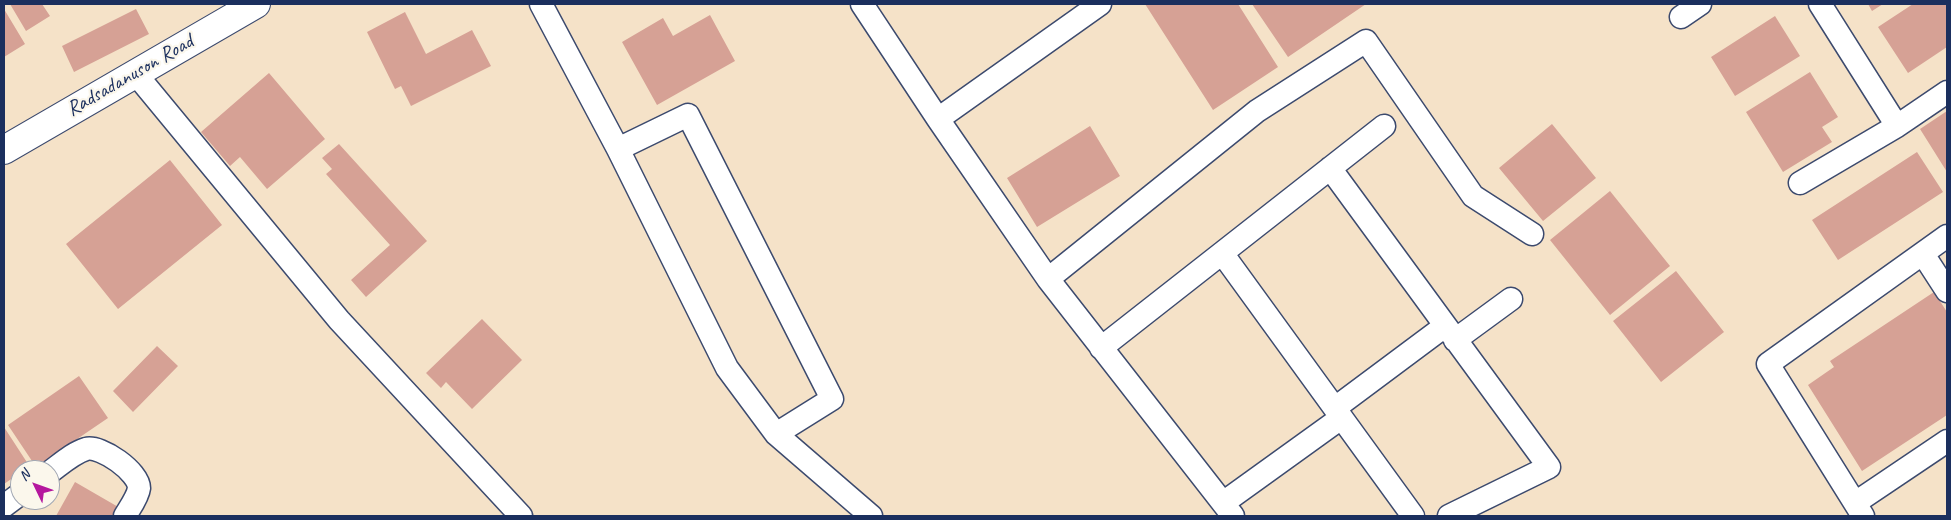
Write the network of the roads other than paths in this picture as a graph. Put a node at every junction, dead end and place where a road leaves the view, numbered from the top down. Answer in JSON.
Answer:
{"nodes":[{"id":1,"x":256,"y":4,"type":"edge"},
{"id":2,"x":541,"y":4,"type":"edge"},
{"id":3,"x":862,"y":4,"type":"edge"},
{"id":4,"x":1100,"y":4,"type":"edge"},
{"id":5,"x":1700,"y":4,"type":"edge"},
{"id":6,"x":1820,"y":4,"type":"edge"},
{"id":7,"x":1681,"y":17,"type":"dead end"},
{"id":8,"x":135,"y":73,"type":"junction"},
{"id":9,"x":1947,"y":92,"type":"edge"},
{"id":10,"x":938,"y":119,"type":"junction"},
{"id":11,"x":1384,"y":126,"type":"dead end"},
{"id":12,"x":1897,"y":126,"type":"junction"},
{"id":13,"x":618,"y":149,"type":"junction"},
{"id":14,"x":4,"y":150,"type":"edge"},
{"id":15,"x":1330,"y":168,"type":"junction"},
{"id":16,"x":1800,"y":183,"type":"dead end"},
{"id":17,"x":1532,"y":234,"type":"dead end"},
{"id":18,"x":1947,"y":236,"type":"edge"},
{"id":19,"x":1222,"y":253,"type":"junction"},
{"id":20,"x":1923,"y":254,"type":"junction"},
{"id":21,"x":1048,"y":280,"type":"junction"},
{"id":22,"x":1947,"y":291,"type":"edge"},
{"id":23,"x":1511,"y":299,"type":"dead end"},
{"id":24,"x":1450,"y":333,"type":"junction"},
{"id":25,"x":1101,"y":348,"type":"junction"},
{"id":26,"x":1338,"y":413,"type":"junction"},
{"id":27,"x":776,"y":434,"type":"junction"},
{"id":28,"x":1947,"y":441,"type":"edge"},
{"id":29,"x":60,"y":465,"type":"edge"},
{"id":30,"x":1228,"y":510,"type":"edge"},
{"id":31,"x":1859,"y":510,"type":"edge"},
{"id":32,"x":125,"y":516,"type":"edge"},
{"id":33,"x":521,"y":516,"type":"edge"},
{"id":34,"x":871,"y":516,"type":"edge"},
{"id":35,"x":1413,"y":516,"type":"edge"},
{"id":36,"x":1449,"y":516,"type":"edge"}],
"edges":[{"from":1,"to":8,"type":"street","name":"Radsadanuson Road"},
{"from":2,"to":13,"type":"street"},
{"from":3,"to":10,"type":"street"},
{"from":4,"to":10,"type":"street"},
{"from":5,"to":7,"type":"street"},
{"from":6,"to":12,"type":"street"},
{"from":8,"to":14,"type":"street","name":"Radsadanuson Road"},
{"from":8,"to":33,"type":"street"},
{"from":9,"to":12,"type":"street"},
{"from":10,"to":21,"type":"street"},
{"from":11,"to":15,"type":"street"},
{"from":12,"to":16,"type":"street"},
{"from":13,"to":27,"type":"street"},
{"from":13,"to":27,"type":"street"},
{"from":15,"to":19,"type":"street"},
{"from":15,"to":24,"type":"street"},
{"from":17,"to":21,"type":"street"},
{"from":18,"to":20,"type":"street"},
{"from":19,"to":25,"type":"street"},
{"from":19,"to":26,"type":"street"},
{"from":20,"to":22,"type":"street"},
{"from":20,"to":31,"type":"street"},
{"from":21,"to":25,"type":"street"},
{"from":23,"to":24,"type":"street"},
{"from":24,"to":26,"type":"street"},
{"from":24,"to":36,"type":"street"},
{"from":25,"to":30,"type":"street"},
{"from":26,"to":30,"type":"street"},
{"from":26,"to":35,"type":"street"},
{"from":27,"to":34,"type":"street"},
{"from":28,"to":31,"type":"street"},
{"from":29,"to":32,"type":"street"}]}
